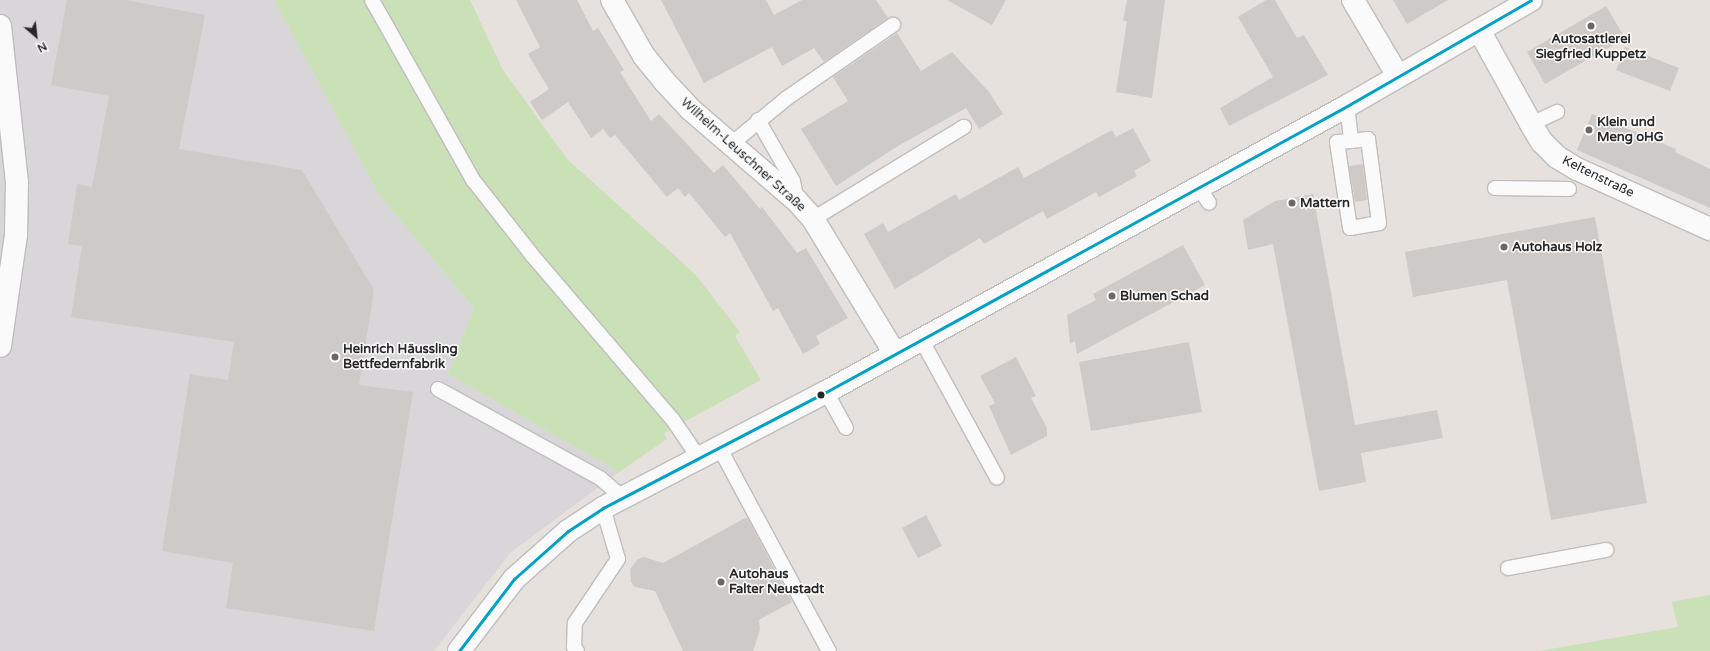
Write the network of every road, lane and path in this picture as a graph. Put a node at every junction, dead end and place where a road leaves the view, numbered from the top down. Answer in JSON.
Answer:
{"nodes":[{"id":1,"x":372,"y":0,"type":"edge"},
{"id":2,"x":612,"y":0,"type":"edge"},
{"id":3,"x":1353,"y":0,"type":"edge"},
{"id":4,"x":1531,"y":0,"type":"edge"},
{"id":5,"x":894,"y":25,"type":"dead end"},
{"id":6,"x":0,"y":26,"type":"edge"},
{"id":7,"x":1479,"y":30,"type":"junction"},
{"id":8,"x":1398,"y":76,"type":"junction"},
{"id":9,"x":1347,"y":106,"type":"junction"},
{"id":10,"x":1557,"y":112,"type":"dead end"},
{"id":11,"x":758,"y":120,"type":"junction"},
{"id":12,"x":1531,"y":124,"type":"junction"},
{"id":13,"x":964,"y":128,"type":"dead end"},
{"id":14,"x":1351,"y":141,"type":"junction"},
{"id":15,"x":730,"y":145,"type":"junction"},
{"id":16,"x":1495,"y":188,"type":"dead end"},
{"id":17,"x":1569,"y":189,"type":"dead end"},
{"id":18,"x":797,"y":201,"type":"junction"},
{"id":19,"x":813,"y":219,"type":"junction"},
{"id":20,"x":1710,"y":229,"type":"edge"},
{"id":21,"x":8,"y":232,"type":"edge"},
{"id":22,"x":921,"y":339,"type":"junction"},
{"id":23,"x":0,"y":346,"type":"edge"},
{"id":24,"x":895,"y":354,"type":"junction"},
{"id":25,"x":438,"y":389,"type":"dead end"},
{"id":26,"x":826,"y":392,"type":"junction"},
{"id":27,"x":846,"y":428,"type":"dead end"},
{"id":28,"x":719,"y":447,"type":"junction"},
{"id":29,"x":699,"y":458,"type":"junction"},
{"id":30,"x":997,"y":478,"type":"dead end"},
{"id":31,"x":622,"y":497,"type":"junction"},
{"id":32,"x":603,"y":508,"type":"junction"},
{"id":33,"x":1606,"y":550,"type":"dead end"},
{"id":34,"x":1508,"y":568,"type":"dead end"},
{"id":35,"x":459,"y":651,"type":"edge"},
{"id":36,"x":577,"y":651,"type":"edge"},
{"id":37,"x":829,"y":651,"type":"edge"}],
"edges":[{"from":1,"to":29,"type":"lane"},
{"from":2,"to":15,"type":"street","name":"Wilhelm-Leuschner Straße"},
{"from":3,"to":8,"type":"street"},
{"from":4,"to":7,"type":"street"},
{"from":5,"to":11,"type":"lane"},
{"from":6,"to":21,"type":"street"},
{"from":7,"to":8,"type":"street"},
{"from":7,"to":12,"type":"street","name":"Keltenstraße"},
{"from":8,"to":9,"type":"street"},
{"from":9,"to":14,"type":"lane"},
{"from":9,"to":22,"type":"street"},
{"from":10,"to":12,"type":"lane"},
{"from":11,"to":15,"type":"lane"},
{"from":11,"to":18,"type":"lane"},
{"from":12,"to":20,"type":"street","name":"Keltenstraße"},
{"from":13,"to":19,"type":"lane"},
{"from":14,"to":14,"type":"lane"},
{"from":15,"to":18,"type":"street","name":"Wilhelm-Leuschner Straße"},
{"from":16,"to":17,"type":"lane"},
{"from":18,"to":19,"type":"street","name":"Wilhelm-Leuschner Straße"},
{"from":19,"to":24,"type":"street","name":"Wilhelm-Leuschner Straße"},
{"from":21,"to":23,"type":"street"},
{"from":22,"to":24,"type":"street"},
{"from":22,"to":30,"type":"lane"},
{"from":24,"to":26,"type":"street"},
{"from":25,"to":31,"type":"lane"},
{"from":26,"to":27,"type":"lane"},
{"from":26,"to":28,"type":"street"},
{"from":28,"to":29,"type":"street"},
{"from":28,"to":37,"type":"lane"},
{"from":29,"to":31,"type":"street"},
{"from":31,"to":32,"type":"street"},
{"from":32,"to":35,"type":"street"},
{"from":32,"to":36,"type":"lane"},
{"from":33,"to":34,"type":"lane"}]}
